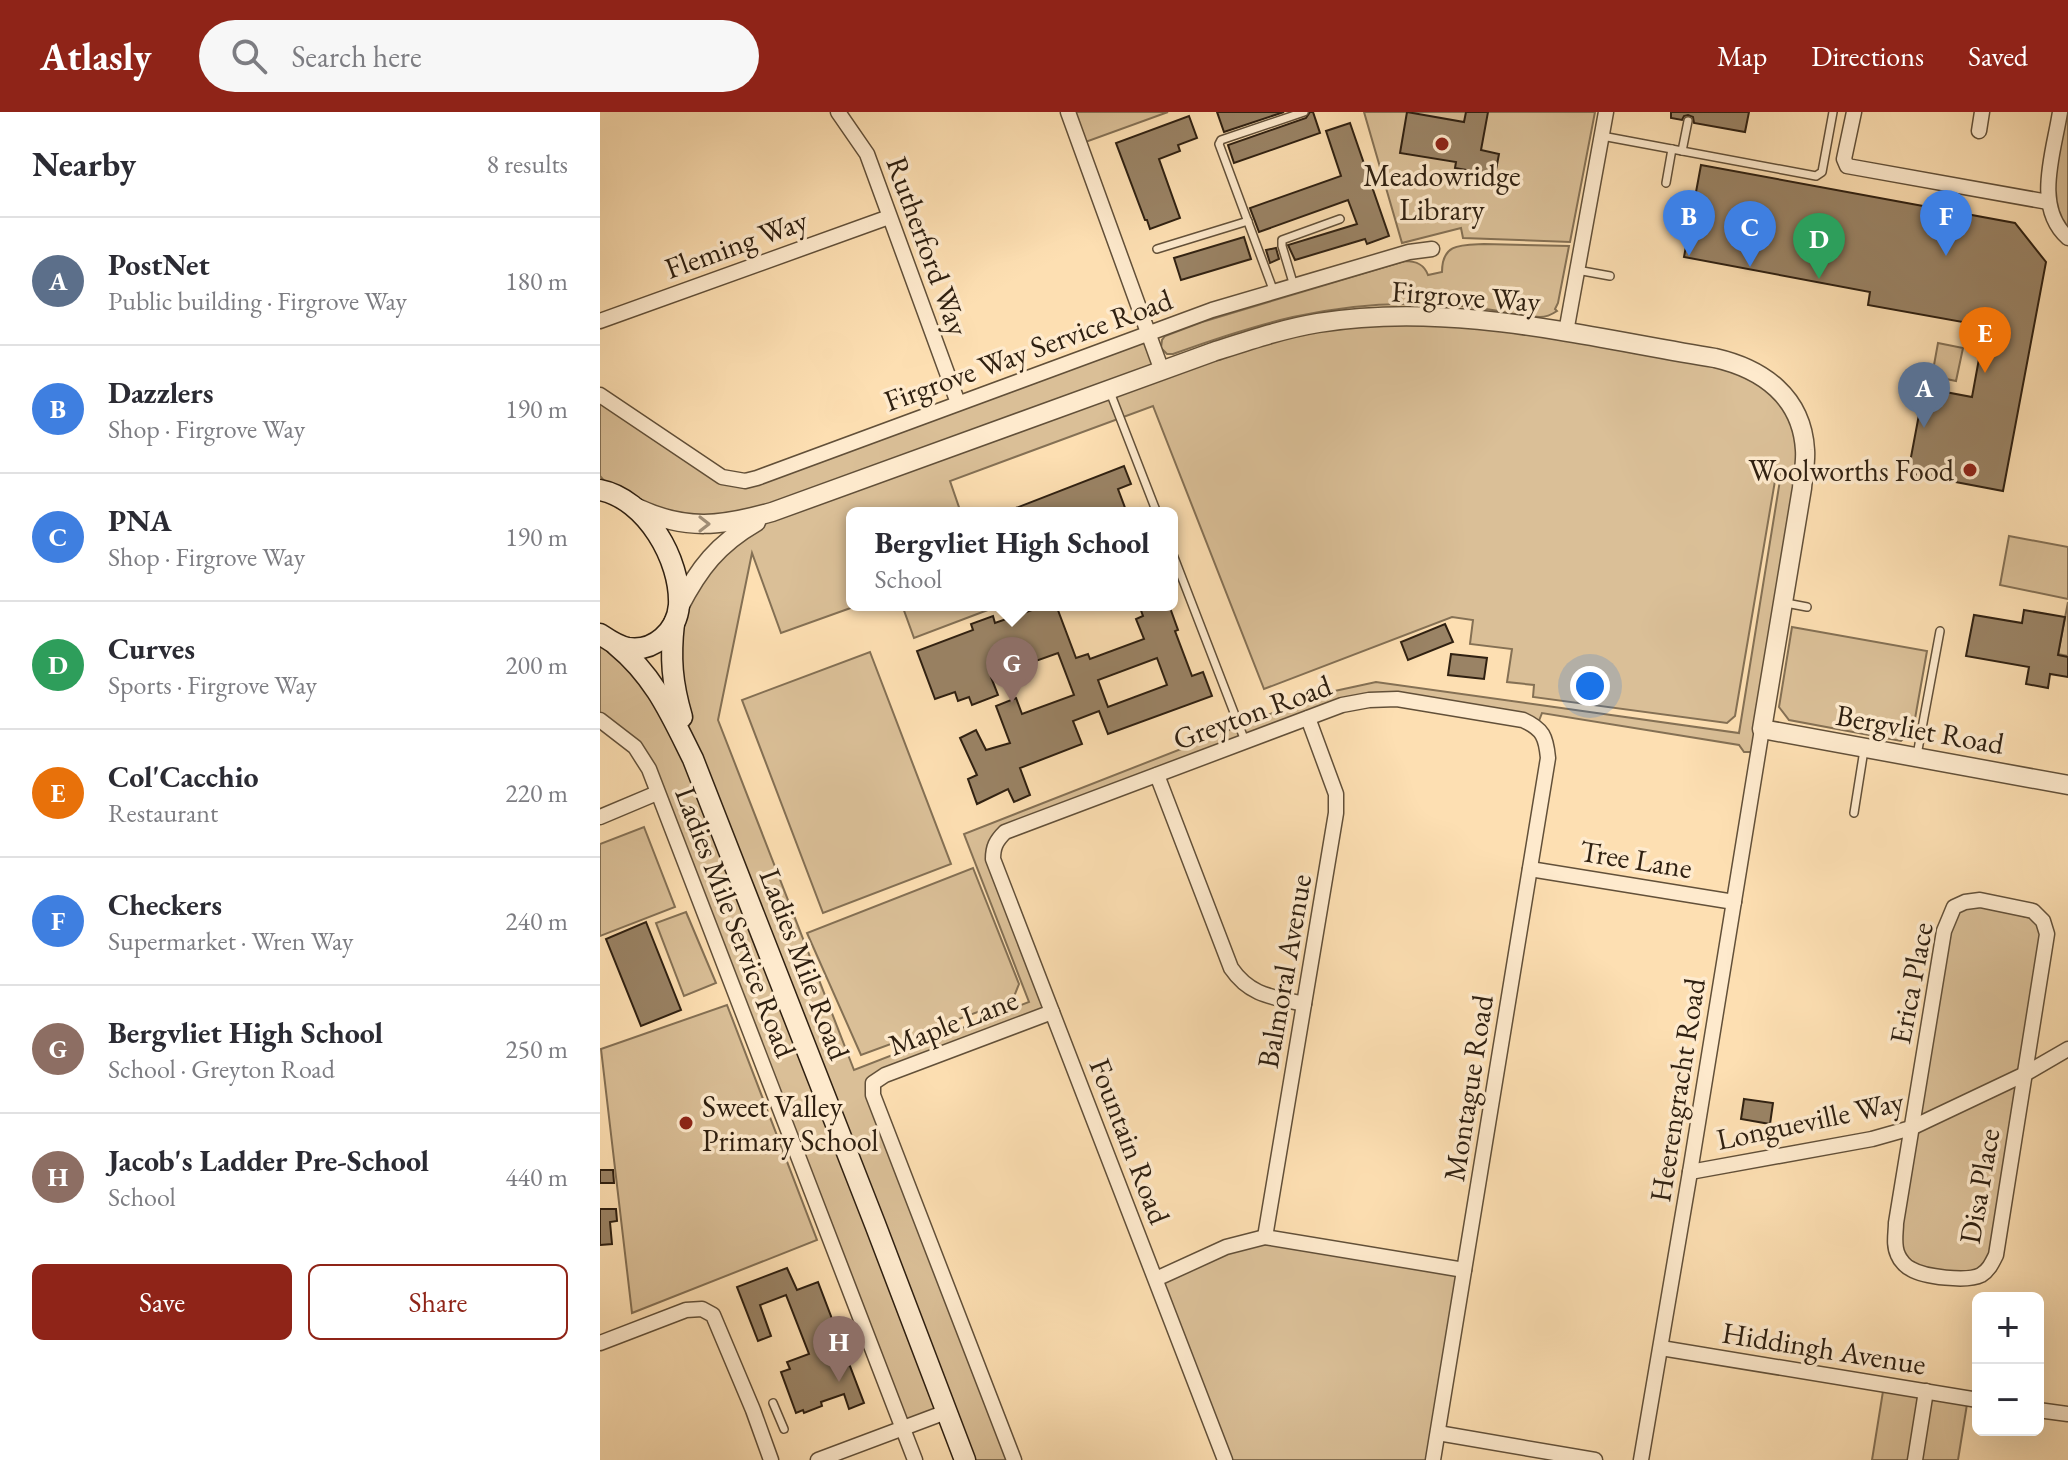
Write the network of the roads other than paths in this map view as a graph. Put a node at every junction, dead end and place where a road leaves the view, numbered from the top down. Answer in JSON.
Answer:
{"nodes":[{"id":1,"x":838,"y":112,"type":"edge"},
{"id":2,"x":1068,"y":112,"type":"edge"},
{"id":3,"x":1304,"y":112,"type":"edge"},
{"id":4,"x":1606,"y":112,"type":"edge"},
{"id":5,"x":1833,"y":112,"type":"edge"},
{"id":6,"x":1854,"y":112,"type":"edge"},
{"id":7,"x":1982,"y":112,"type":"edge"},
{"id":8,"x":2060,"y":112,"type":"edge"},
{"id":9,"x":1688,"y":121,"type":"dead end"},
{"id":10,"x":1979,"y":131,"type":"dead end"},
{"id":11,"x":1602,"y":136,"type":"junction"},
{"id":12,"x":1672,"y":149,"type":"junction"},
{"id":13,"x":1682,"y":151,"type":"junction"},
{"id":14,"x":1666,"y":183,"type":"dead end"},
{"id":15,"x":2048,"y":202,"type":"junction"},
{"id":16,"x":889,"y":217,"type":"junction"},
{"id":17,"x":1340,"y":219,"type":"dead end"},
{"id":18,"x":1248,"y":221,"type":"junction"},
{"id":19,"x":2068,"y":238,"type":"edge"},
{"id":20,"x":1157,"y":249,"type":"dead end"},
{"id":21,"x":1432,"y":249,"type":"dead end"},
{"id":22,"x":1577,"y":270,"type":"junction"},
{"id":23,"x":1610,"y":276,"type":"dead end"},
{"id":24,"x":1295,"y":287,"type":"junction"},
{"id":25,"x":1274,"y":293,"type":"junction"},
{"id":26,"x":600,"y":321,"type":"edge"},
{"id":27,"x":1566,"y":332,"type":"junction"},
{"id":28,"x":1148,"y":333,"type":"junction"},
{"id":29,"x":1162,"y":371,"type":"junction"},
{"id":30,"x":1109,"y":390,"type":"junction"},
{"id":31,"x":600,"y":395,"type":"edge"},
{"id":32,"x":958,"y":403,"type":"junction"},
{"id":33,"x":600,"y":476,"type":"edge"},
{"id":34,"x":600,"y":490,"type":"edge"},
{"id":35,"x":629,"y":502,"type":"junction"},
{"id":36,"x":1155,"y":507,"type":"edge"},
{"id":37,"x":772,"y":512,"type":"junction"},
{"id":38,"x":1178,"y":568,"type":"edge"},
{"id":39,"x":1782,"y":602,"type":"junction"},
{"id":40,"x":1807,"y":607,"type":"dead end"},
{"id":41,"x":677,"y":615,"type":"junction"},
{"id":42,"x":1940,"y":631,"type":"dead end"},
{"id":43,"x":608,"y":640,"type":"edge"},
{"id":44,"x":1308,"y":718,"type":"junction"},
{"id":45,"x":600,"y":720,"type":"edge"},
{"id":46,"x":1537,"y":726,"type":"joint"},
{"id":47,"x":1762,"y":729,"type":"junction"},
{"id":48,"x":1245,"y":741,"type":"junction"},
{"id":49,"x":1865,"y":748,"type":"junction"},
{"id":50,"x":1916,"y":757,"type":"junction"},
{"id":51,"x":693,"y":759,"type":"junction"},
{"id":52,"x":1157,"y":775,"type":"junction"},
{"id":53,"x":2068,"y":785,"type":"edge"},
{"id":54,"x":657,"y":793,"type":"junction"},
{"id":55,"x":1854,"y":813,"type":"dead end"},
{"id":56,"x":600,"y":817,"type":"edge"},
{"id":57,"x":997,"y":840,"type":"joint"},
{"id":58,"x":1530,"y":869,"type":"junction"},
{"id":59,"x":1734,"y":902,"type":"junction"},
{"id":60,"x":1304,"y":1004,"type":"junction"},
{"id":61,"x":1052,"y":1012,"type":"junction"},
{"id":62,"x":2068,"y":1049,"type":"edge"},
{"id":63,"x":2025,"y":1074,"type":"junction"},
{"id":64,"x":1911,"y":1128,"type":"junction"},
{"id":65,"x":1690,"y":1172,"type":"junction"},
{"id":66,"x":1265,"y":1237,"type":"junction"},
{"id":67,"x":1464,"y":1270,"type":"junction"},
{"id":68,"x":1156,"y":1279,"type":"junction"},
{"id":69,"x":600,"y":1343,"type":"edge"},
{"id":70,"x":1661,"y":1348,"type":"junction"},
{"id":71,"x":1926,"y":1391,"type":"junction"},
{"id":72,"x":1972,"y":1399,"type":"edge"},
{"id":73,"x":773,"y":1403,"type":"dead end"},
{"id":74,"x":2044,"y":1411,"type":"edge"},
{"id":75,"x":946,"y":1412,"type":"junction"},
{"id":76,"x":2068,"y":1414,"type":"edge"},
{"id":77,"x":902,"y":1428,"type":"junction"},
{"id":78,"x":784,"y":1429,"type":"dead end"},
{"id":79,"x":1438,"y":1433,"type":"junction"},
{"id":80,"x":771,"y":1460,"type":"edge"},
{"id":81,"x":818,"y":1460,"type":"edge"},
{"id":82,"x":915,"y":1460,"type":"edge"},
{"id":83,"x":965,"y":1460,"type":"edge"},
{"id":84,"x":1014,"y":1460,"type":"edge"},
{"id":85,"x":1225,"y":1460,"type":"edge"},
{"id":86,"x":1433,"y":1460,"type":"edge"},
{"id":87,"x":1595,"y":1460,"type":"edge"},
{"id":88,"x":1641,"y":1460,"type":"edge"},
{"id":89,"x":1915,"y":1460,"type":"edge"}],
"edges":[{"from":1,"to":16,"type":"street","name":"Rutherford Way"},
{"from":2,"to":28,"type":"street"},
{"from":3,"to":18,"type":"lane"},
{"from":4,"to":11,"type":"street"},
{"from":5,"to":13,"type":"lane"},
{"from":6,"to":15,"type":"street"},
{"from":7,"to":10,"type":"street"},
{"from":8,"to":15,"type":"street"},
{"from":9,"to":13,"type":"lane"},
{"from":11,"to":12,"type":"lane"},
{"from":11,"to":22,"type":"street"},
{"from":12,"to":13,"type":"lane"},
{"from":12,"to":14,"type":"lane"},
{"from":15,"to":19,"type":"street"},
{"from":16,"to":26,"type":"street","name":"Fleming Way"},
{"from":16,"to":32,"type":"street","name":"Rutherford Way"},
{"from":17,"to":24,"type":"lane"},
{"from":18,"to":20,"type":"lane"},
{"from":18,"to":25,"type":"lane"},
{"from":21,"to":24,"type":"street","name":"Firgrove Way Service Road"},
{"from":22,"to":23,"type":"lane"},
{"from":22,"to":27,"type":"street"},
{"from":24,"to":25,"type":"street","name":"Firgrove Way Service Road"},
{"from":25,"to":28,"type":"street","name":"Firgrove Way Service Road"},
{"from":27,"to":29,"type":"street","name":"Firgrove Way"},
{"from":27,"to":39,"type":"street","name":"Firgrove Way"},
{"from":28,"to":29,"type":"street"},
{"from":28,"to":32,"type":"street","name":"Firgrove Way Service Road"},
{"from":29,"to":30,"type":"street","name":"Firgrove Way"},
{"from":30,"to":36,"type":"lane"},
{"from":30,"to":37,"type":"street","name":"Firgrove Way"},
{"from":31,"to":32,"type":"street","name":"Firgrove Way Service Road"},
{"from":33,"to":35,"type":"main road"},
{"from":34,"to":35,"type":"main road"},
{"from":35,"to":37,"type":"street","name":"Firgrove Way","one_way":true},
{"from":35,"to":41,"type":"main road","name":"Ladies Mile Road"},
{"from":37,"to":41,"type":"street","name":"Firgrove Way"},
{"from":38,"to":48,"type":"lane"},
{"from":39,"to":40,"type":"lane"},
{"from":39,"to":47,"type":"street","name":"Firgrove Way"},
{"from":41,"to":43,"type":"main road"},
{"from":41,"to":51,"type":"main road","name":"Ladies Mile Road"},
{"from":42,"to":50,"type":"lane"},
{"from":43,"to":51,"type":"main road","name":"Ladies Mile Road"},
{"from":44,"to":46,"type":"street","name":"Greyton Road"},
{"from":44,"to":48,"type":"street","name":"Greyton Road"},
{"from":44,"to":60,"type":"street","name":"Balmoral Avenue"},
{"from":45,"to":54,"type":"street","name":"Ladies Mile Service Road"},
{"from":46,"to":58,"type":"street","name":"Montague Road"},
{"from":47,"to":49,"type":"street","name":"Bergvliet Road"},
{"from":47,"to":59,"type":"street","name":"Heerengracht Road"},
{"from":48,"to":52,"type":"street","name":"Greyton Road"},
{"from":49,"to":50,"type":"street","name":"Bergvliet Road"},
{"from":49,"to":55,"type":"lane"},
{"from":50,"to":53,"type":"street","name":"Bergvliet Road"},
{"from":51,"to":75,"type":"main road","name":"Ladies Mile Road"},
{"from":52,"to":57,"type":"street","name":"Greyton Road"},
{"from":52,"to":60,"type":"street"},
{"from":54,"to":56,"type":"street"},
{"from":54,"to":77,"type":"street","name":"Ladies Mile Service Road"},
{"from":57,"to":61,"type":"street","name":"Fountain Road"},
{"from":58,"to":59,"type":"street","name":"Tree Lane"},
{"from":58,"to":67,"type":"street","name":"Montague Road"},
{"from":59,"to":65,"type":"street","name":"Heerengracht Road"},
{"from":60,"to":66,"type":"street","name":"Balmoral Avenue"},
{"from":61,"to":68,"type":"street","name":"Fountain Road"},
{"from":61,"to":84,"type":"street","name":"Maple Lane"},
{"from":62,"to":63,"type":"street","name":"Longueville Way"},
{"from":63,"to":64,"type":"street","name":"Longueville Way"},
{"from":63,"to":64,"type":"street","name":"Disa Place"},
{"from":63,"to":64,"type":"street","name":"Erica Place"},
{"from":64,"to":65,"type":"street","name":"Longueville Way"},
{"from":65,"to":70,"type":"street","name":"Heerengracht Road"},
{"from":66,"to":67,"type":"street"},
{"from":66,"to":68,"type":"street"},
{"from":67,"to":79,"type":"street","name":"Montague Road"},
{"from":68,"to":85,"type":"street","name":"Fountain Road"},
{"from":69,"to":80,"type":"street"},
{"from":70,"to":71,"type":"street","name":"Hiddingh Avenue"},
{"from":70,"to":88,"type":"street","name":"Heerengracht Road"},
{"from":71,"to":72,"type":"street","name":"Hiddingh Avenue"},
{"from":71,"to":89,"type":"street"},
{"from":73,"to":78,"type":"lane"},
{"from":74,"to":76,"type":"street"},
{"from":75,"to":77,"type":"street"},
{"from":75,"to":83,"type":"main road","name":"Ladies Mile Road"},
{"from":77,"to":81,"type":"street"},
{"from":77,"to":82,"type":"street","name":"Ladies Mile Service Road"},
{"from":79,"to":86,"type":"street","name":"Montague Road"},
{"from":79,"to":87,"type":"street"}]}
